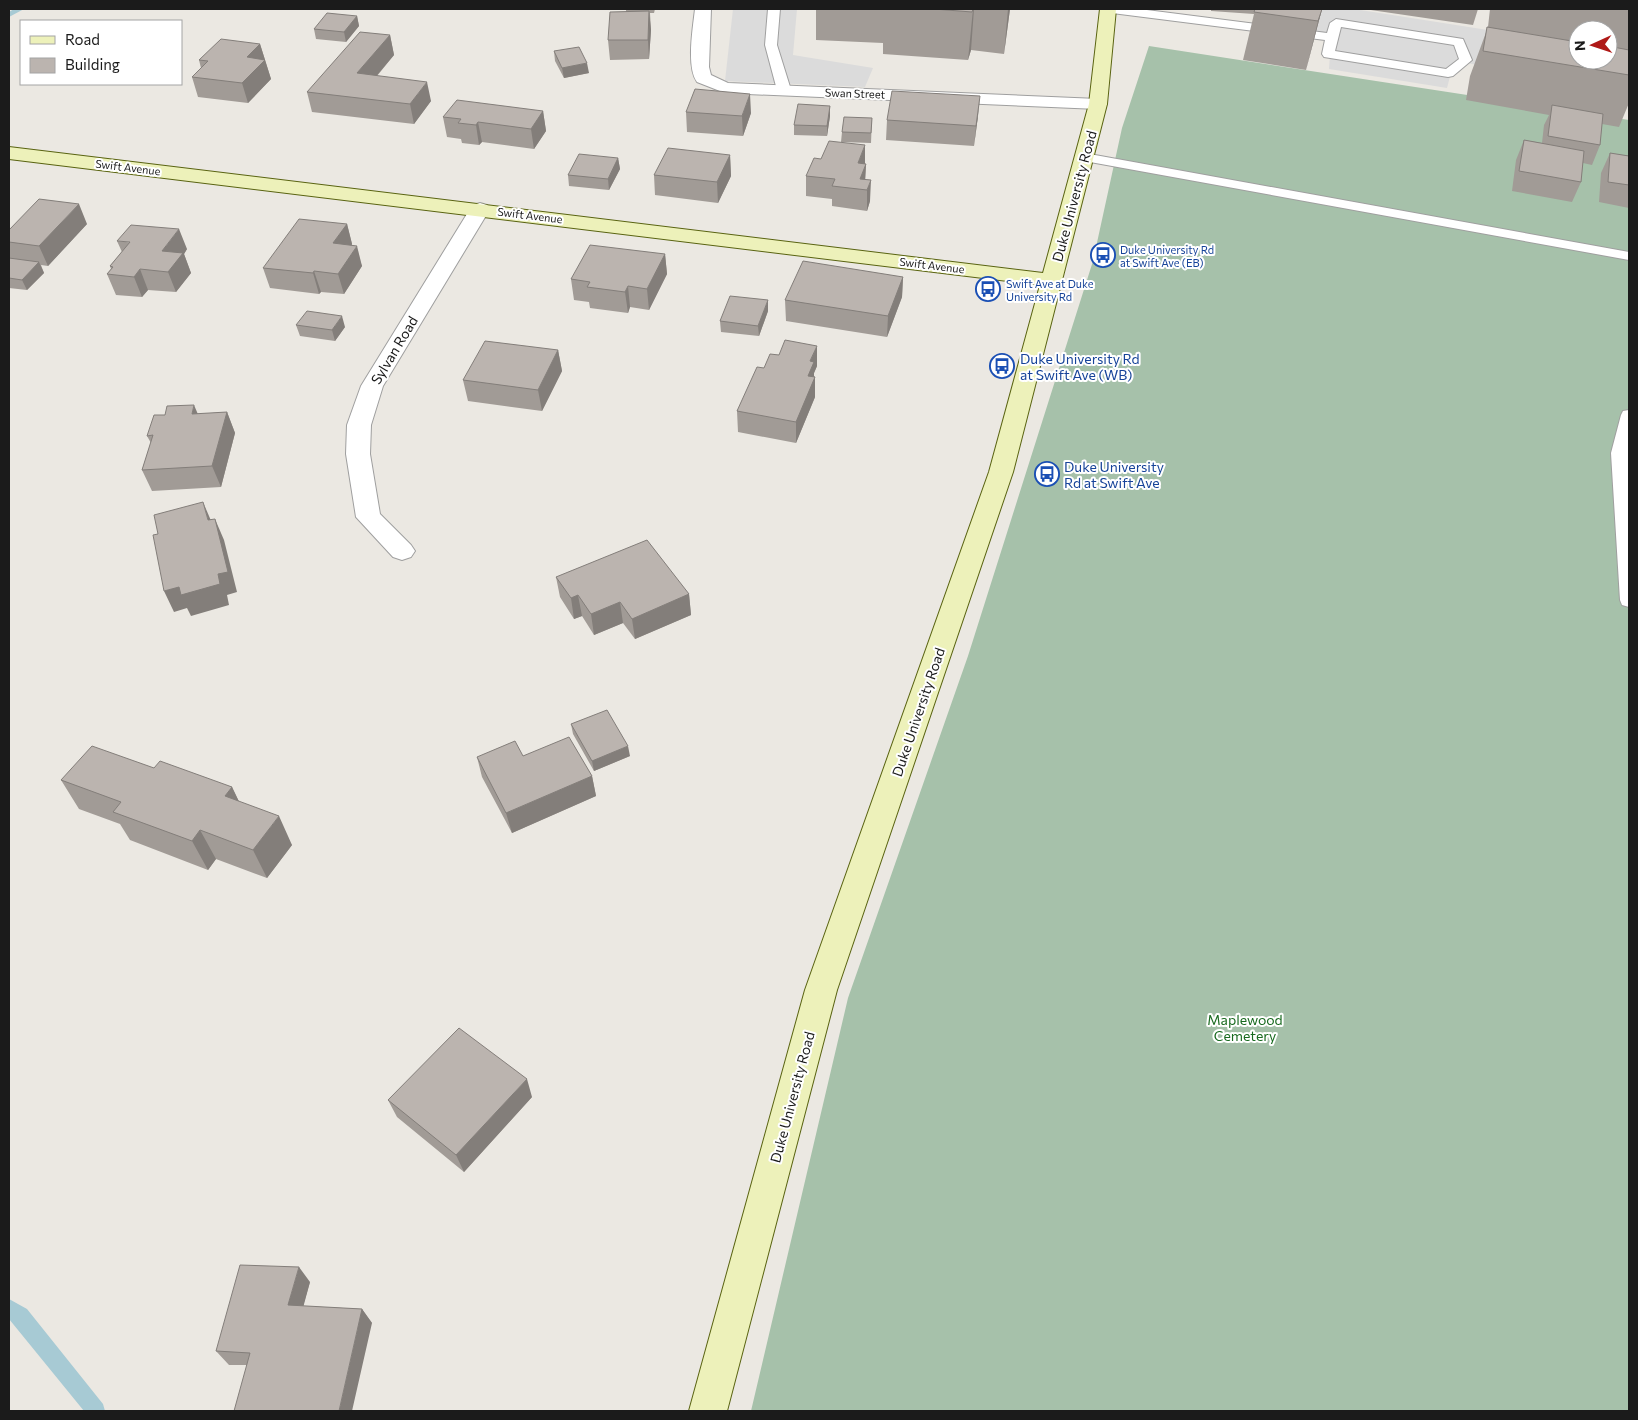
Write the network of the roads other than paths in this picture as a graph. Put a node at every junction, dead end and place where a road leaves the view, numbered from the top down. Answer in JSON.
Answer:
{"nodes":[{"id":1,"x":703,"y":9,"type":"edge"},
{"id":2,"x":774,"y":9,"type":"edge"},
{"id":3,"x":1108,"y":9,"type":"edge"},
{"id":4,"x":1112,"y":9,"type":"edge"},
{"id":5,"x":1331,"y":37,"type":"junction"},
{"id":6,"x":784,"y":90,"type":"junction"},
{"id":7,"x":1098,"y":104,"type":"junction"},
{"id":8,"x":9,"y":152,"type":"edge"},
{"id":9,"x":1084,"y":157,"type":"junction"},
{"id":10,"x":480,"y":210,"type":"junction"},
{"id":11,"x":1629,"y":256,"type":"edge"},
{"id":12,"x":1052,"y":280,"type":"junction"},
{"id":13,"x":1629,"y":415,"type":"edge"},
{"id":14,"x":402,"y":551,"type":"dead end"},
{"id":15,"x":1629,"y":600,"type":"edge"},
{"id":16,"x":708,"y":1411,"type":"edge"}],
"edges":[{"from":1,"to":6,"type":"street","name":"Swan Street"},
{"from":2,"to":6,"type":"lane"},
{"from":3,"to":7,"type":"main road","name":"Duke University Road"},
{"from":4,"to":5,"type":"lane"},
{"from":5,"to":5,"type":"lane"},
{"from":6,"to":7,"type":"street","name":"Swan Street"},
{"from":7,"to":9,"type":"main road","name":"Duke University Road"},
{"from":8,"to":10,"type":"main road","name":"Swift Avenue"},
{"from":9,"to":11,"type":"lane"},
{"from":9,"to":12,"type":"main road","name":"Duke University Road"},
{"from":10,"to":12,"type":"main road","name":"Swift Avenue"},
{"from":10,"to":14,"type":"street","name":"Sylvan Road"},
{"from":12,"to":16,"type":"main road","name":"Duke University Road"},
{"from":13,"to":15,"type":"lane"}]}
